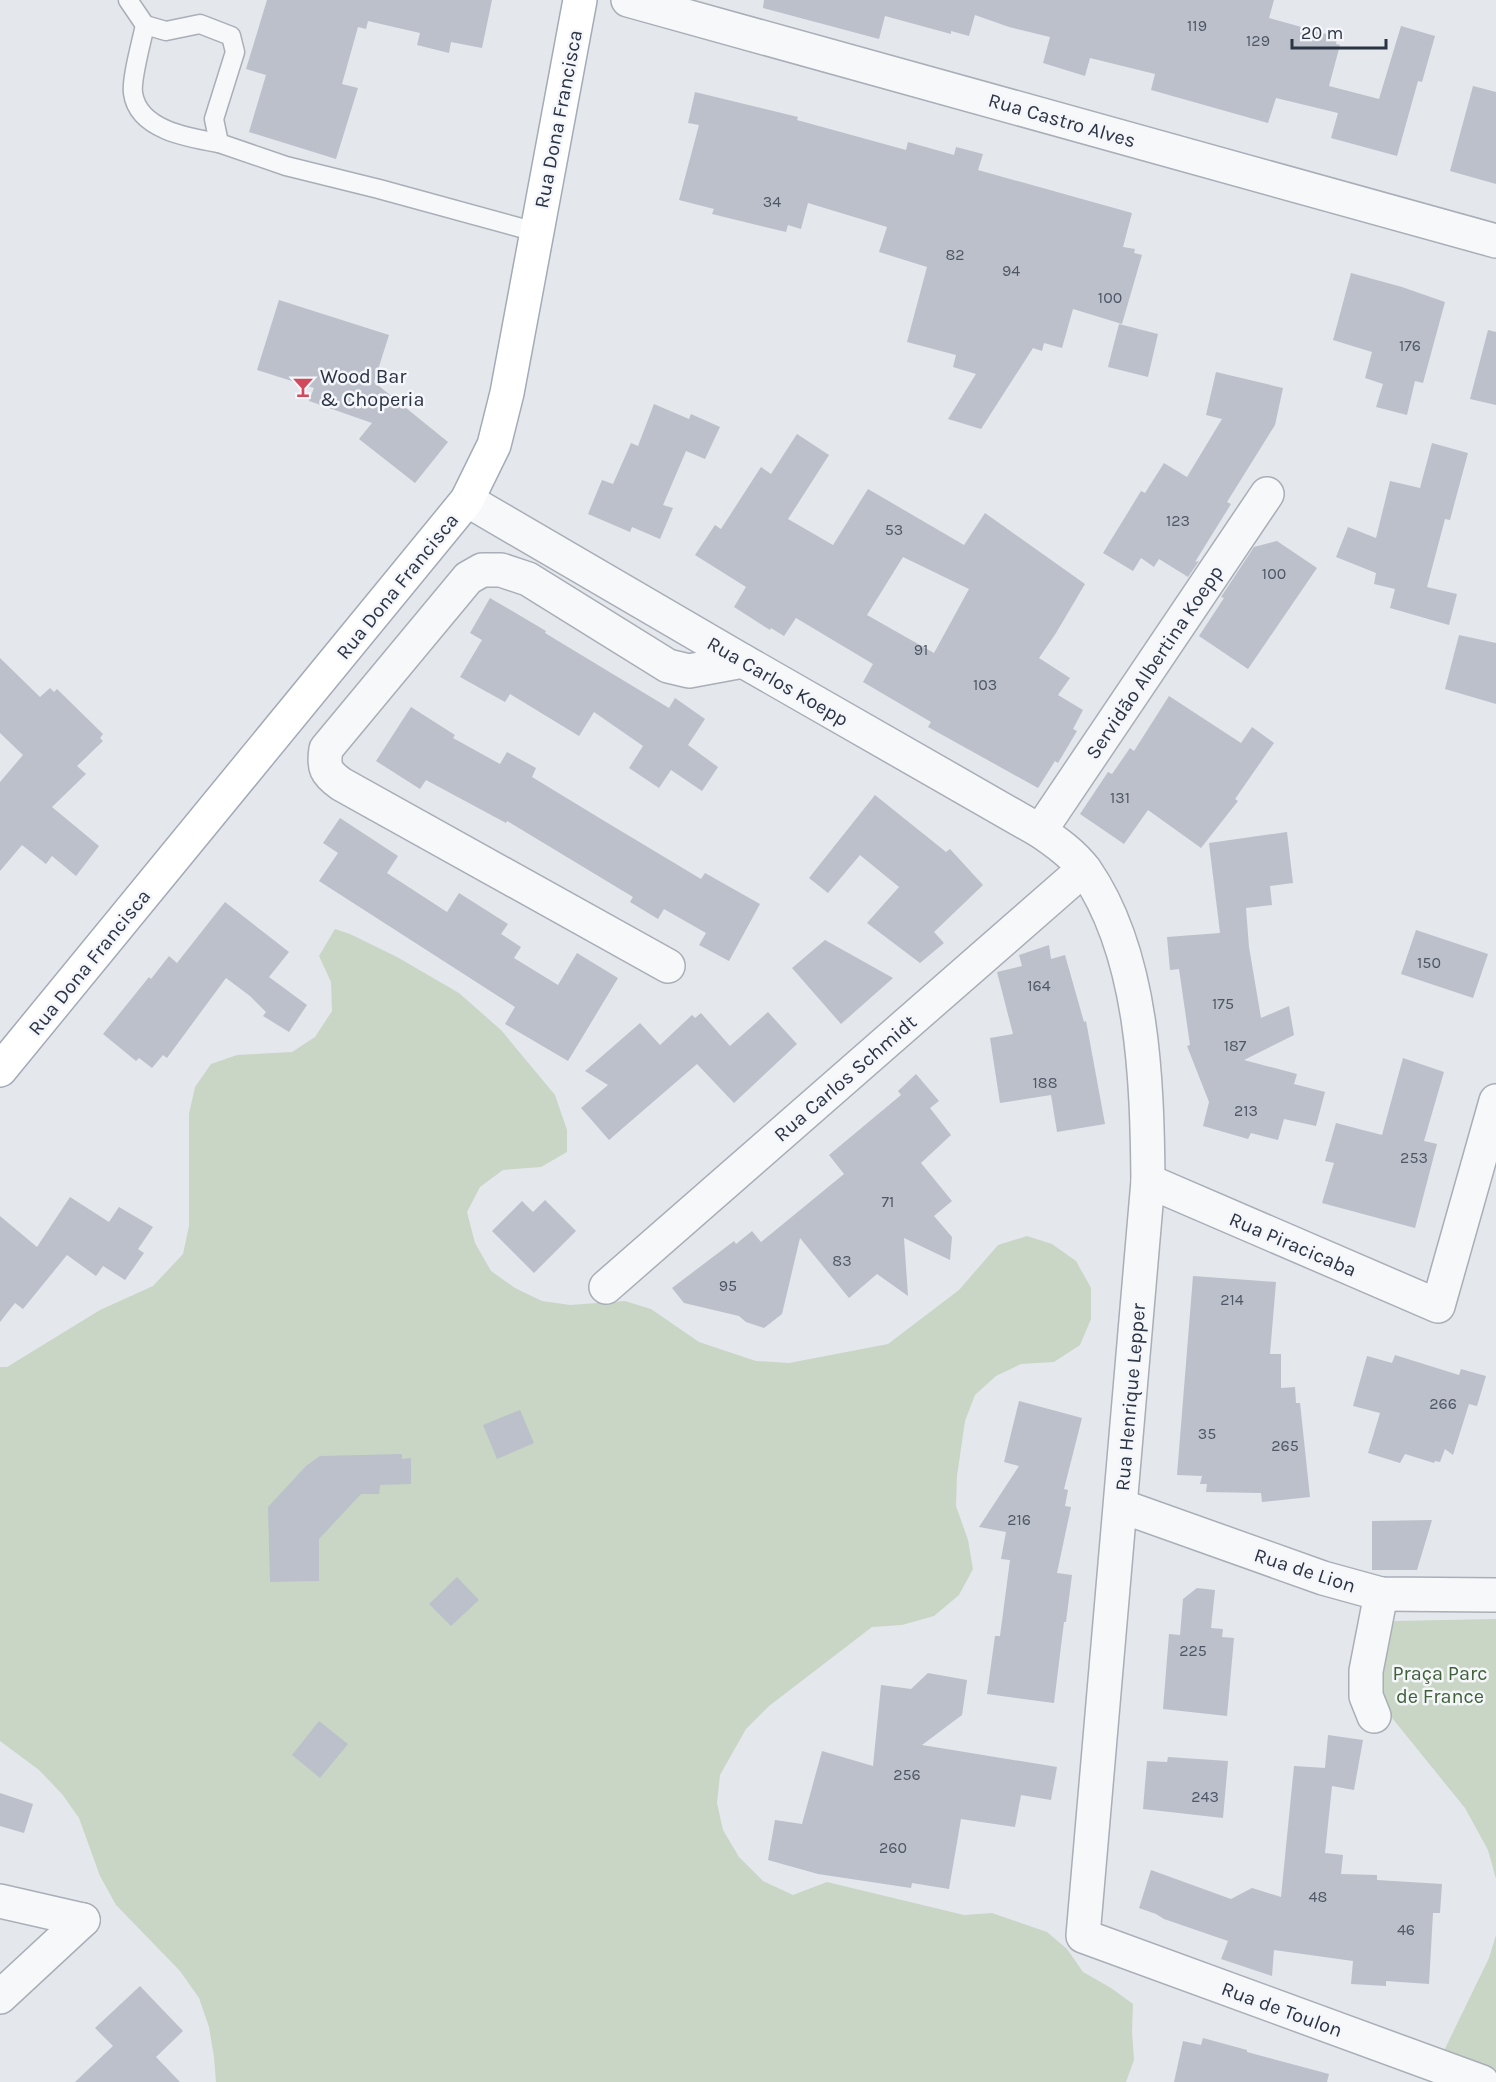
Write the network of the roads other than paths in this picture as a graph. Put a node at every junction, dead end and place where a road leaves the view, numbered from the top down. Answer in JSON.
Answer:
{"nodes":[{"id":1,"x":128,"y":0,"type":"edge"},
{"id":2,"x":580,"y":0,"type":"edge"},
{"id":3,"x":628,"y":0,"type":"edge"},
{"id":4,"x":145,"y":25,"type":"junction"},
{"id":5,"x":219,"y":144,"type":"junction"},
{"id":6,"x":537,"y":232,"type":"junction"},
{"id":7,"x":1496,"y":241,"type":"edge"},
{"id":8,"x":1267,"y":494,"type":"dead end"},
{"id":9,"x":467,"y":500,"type":"junction"},
{"id":10,"x":743,"y":661,"type":"junction"},
{"id":11,"x":1040,"y":831,"type":"junction"},
{"id":12,"x":1084,"y":869,"type":"junction"},
{"id":13,"x":668,"y":966,"type":"dead end"},
{"id":14,"x":0,"y":1070,"type":"edge"},
{"id":15,"x":1496,"y":1101,"type":"edge"},
{"id":16,"x":1148,"y":1181,"type":"junction"},
{"id":17,"x":606,"y":1287,"type":"dead end"},
{"id":18,"x":1121,"y":1506,"type":"junction"},
{"id":19,"x":1381,"y":1594,"type":"junction"},
{"id":20,"x":1496,"y":1595,"type":"edge"},
{"id":21,"x":1374,"y":1716,"type":"dead end"},
{"id":22,"x":0,"y":1901,"type":"edge"},
{"id":23,"x":1083,"y":1936,"type":"joint"},
{"id":24,"x":0,"y":1997,"type":"edge"},
{"id":25,"x":1482,"y":2082,"type":"edge"}],
"edges":[{"from":1,"to":4,"type":"lane"},
{"from":2,"to":6,"type":"main road","name":"Rua Dona Francisca"},
{"from":3,"to":7,"type":"street","name":"Rua Castro Alves"},
{"from":4,"to":5,"type":"lane"},
{"from":4,"to":5,"type":"lane"},
{"from":5,"to":6,"type":"lane"},
{"from":6,"to":9,"type":"main road","name":"Rua Dona Francisca"},
{"from":8,"to":11,"type":"street","name":"Servidão Albertina Koepp"},
{"from":9,"to":10,"type":"street","name":"Rua Carlos Koepp"},
{"from":9,"to":14,"type":"main road","name":"Rua Dona Francisca"},
{"from":10,"to":11,"type":"street","name":"Rua Carlos Koepp"},
{"from":10,"to":13,"type":"street"},
{"from":11,"to":12,"type":"street","name":"Rua Carlos Koepp"},
{"from":12,"to":16,"type":"street","name":"Rua Henrique Lepper"},
{"from":12,"to":17,"type":"street","name":"Rua Carlos Schmidt"},
{"from":15,"to":16,"type":"street","name":"Rua Piracicaba"},
{"from":16,"to":18,"type":"street","name":"Rua Henrique Lepper"},
{"from":18,"to":19,"type":"street","name":"Rua de Lion"},
{"from":18,"to":23,"type":"street","name":"Rua Henrique Lepper"},
{"from":19,"to":20,"type":"street","name":"Rua de Lion"},
{"from":19,"to":21,"type":"street"},
{"from":22,"to":24,"type":"street"},
{"from":23,"to":25,"type":"street","name":"Rua de Toulon"}]}
